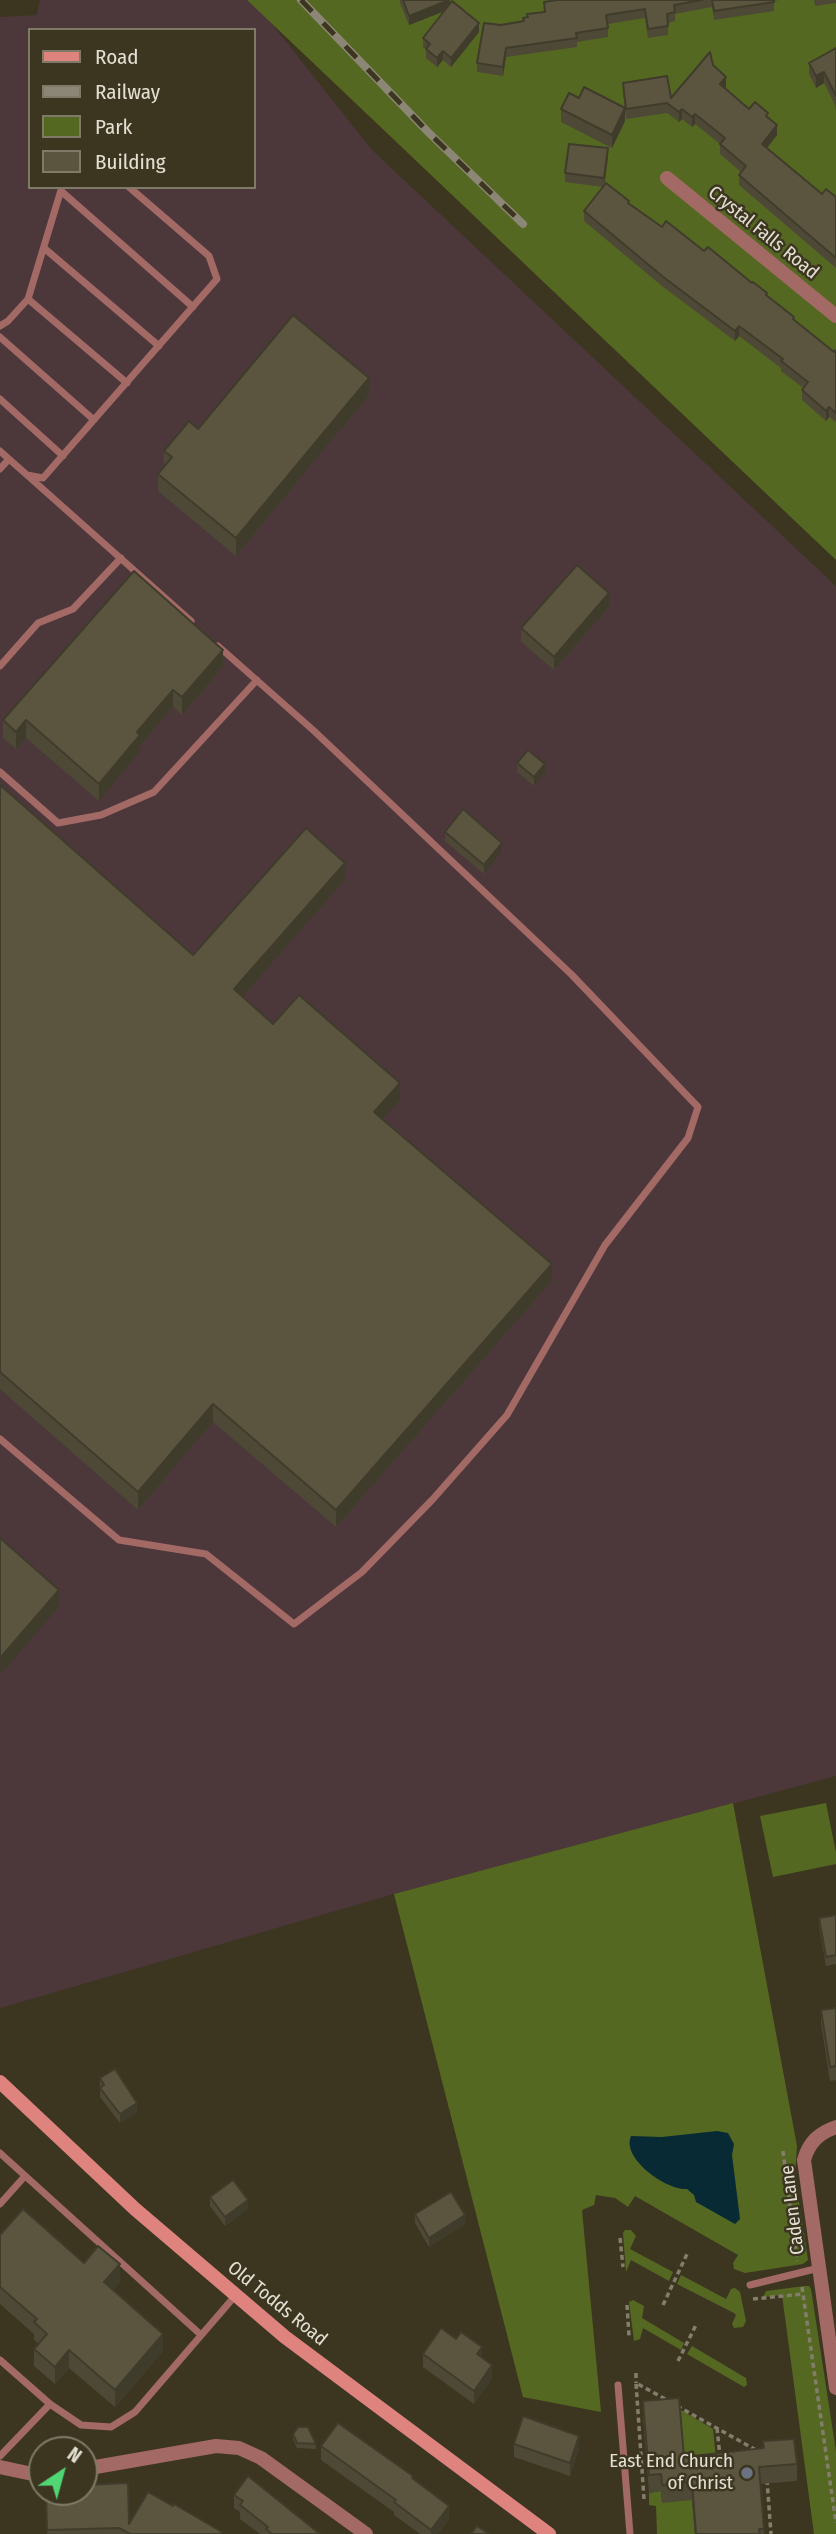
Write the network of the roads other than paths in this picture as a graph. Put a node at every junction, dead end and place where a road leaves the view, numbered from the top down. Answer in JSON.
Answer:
{"nodes":[{"id":1,"x":667,"y":178,"type":"dead end"},
{"id":2,"x":61,"y":189,"type":"edge"},
{"id":3,"x":131,"y":189,"type":"edge"},
{"id":4,"x":44,"y":248,"type":"junction"},
{"id":5,"x":28,"y":299,"type":"junction"},
{"id":6,"x":192,"y":307,"type":"junction"},
{"id":7,"x":836,"y":316,"type":"edge"},
{"id":8,"x":0,"y":326,"type":"edge"},
{"id":9,"x":0,"y":337,"type":"edge"},
{"id":10,"x":159,"y":346,"type":"junction"},
{"id":11,"x":127,"y":383,"type":"junction"},
{"id":12,"x":0,"y":399,"type":"edge"},
{"id":13,"x":94,"y":420,"type":"junction"},
{"id":14,"x":0,"y":451,"type":"edge"},
{"id":15,"x":63,"y":456,"type":"junction"},
{"id":16,"x":9,"y":459,"type":"junction"},
{"id":17,"x":0,"y":469,"type":"edge"},
{"id":18,"x":27,"y":475,"type":"junction"},
{"id":19,"x":121,"y":558,"type":"junction"},
{"id":20,"x":198,"y":628,"type":"edge"},
{"id":21,"x":208,"y":636,"type":"edge"},
{"id":22,"x":0,"y":666,"type":"edge"},
{"id":23,"x":257,"y":680,"type":"junction"},
{"id":24,"x":0,"y":772,"type":"edge"},
{"id":25,"x":0,"y":1439,"type":"edge"},
{"id":26,"x":0,"y":2083,"type":"edge"},
{"id":27,"x":836,"y":2127,"type":"edge"},
{"id":28,"x":0,"y":2153,"type":"edge"},
{"id":29,"x":25,"y":2176,"type":"junction"},
{"id":30,"x":0,"y":2204,"type":"edge"},
{"id":31,"x":819,"y":2268,"type":"junction"},
{"id":32,"x":750,"y":2285,"type":"dead end"},
{"id":33,"x":235,"y":2296,"type":"junction"},
{"id":34,"x":200,"y":2334,"type":"junction"},
{"id":35,"x":0,"y":2360,"type":"edge"},
{"id":36,"x":618,"y":2385,"type":"dead end"},
{"id":37,"x":836,"y":2388,"type":"edge"},
{"id":38,"x":50,"y":2404,"type":"junction"},
{"id":39,"x":0,"y":2456,"type":"edge"},
{"id":40,"x":0,"y":2467,"type":"edge"},
{"id":41,"x":98,"y":2467,"type":"edge"},
{"id":42,"x":28,"y":2473,"type":"edge"},
{"id":43,"x":366,"y":2534,"type":"edge"},
{"id":44,"x":549,"y":2534,"type":"edge"},
{"id":45,"x":629,"y":2534,"type":"edge"}],
"edges":[{"from":1,"to":7,"type":"street","name":"Crystal Falls Road"},
{"from":2,"to":4,"type":"lane"},
{"from":2,"to":6,"type":"lane"},
{"from":3,"to":6,"type":"lane"},
{"from":4,"to":5,"type":"lane"},
{"from":4,"to":10,"type":"lane"},
{"from":5,"to":8,"type":"lane"},
{"from":5,"to":11,"type":"lane"},
{"from":6,"to":10,"type":"lane"},
{"from":9,"to":13,"type":"lane"},
{"from":10,"to":11,"type":"lane"},
{"from":11,"to":13,"type":"lane"},
{"from":12,"to":15,"type":"lane"},
{"from":13,"to":15,"type":"lane"},
{"from":14,"to":16,"type":"lane"},
{"from":15,"to":18,"type":"lane"},
{"from":16,"to":17,"type":"lane"},
{"from":16,"to":18,"type":"lane"},
{"from":18,"to":19,"type":"lane"},
{"from":19,"to":20,"type":"lane"},
{"from":19,"to":22,"type":"lane"},
{"from":21,"to":23,"type":"lane"},
{"from":23,"to":24,"type":"lane"},
{"from":23,"to":25,"type":"lane"},
{"from":26,"to":33,"type":"main road","name":"Old Todds Road"},
{"from":27,"to":31,"type":"street","name":"Caden Lane"},
{"from":28,"to":29,"type":"lane"},
{"from":29,"to":30,"type":"lane"},
{"from":29,"to":34,"type":"lane"},
{"from":31,"to":32,"type":"lane"},
{"from":31,"to":37,"type":"street","name":"Caden Lane"},
{"from":33,"to":34,"type":"lane"},
{"from":33,"to":44,"type":"main road","name":"Old Todds Road"},
{"from":34,"to":38,"type":"lane"},
{"from":35,"to":38,"type":"lane"},
{"from":36,"to":45,"type":"lane"},
{"from":38,"to":39,"type":"lane"},
{"from":40,"to":42,"type":"street"},
{"from":41,"to":43,"type":"street"}]}
